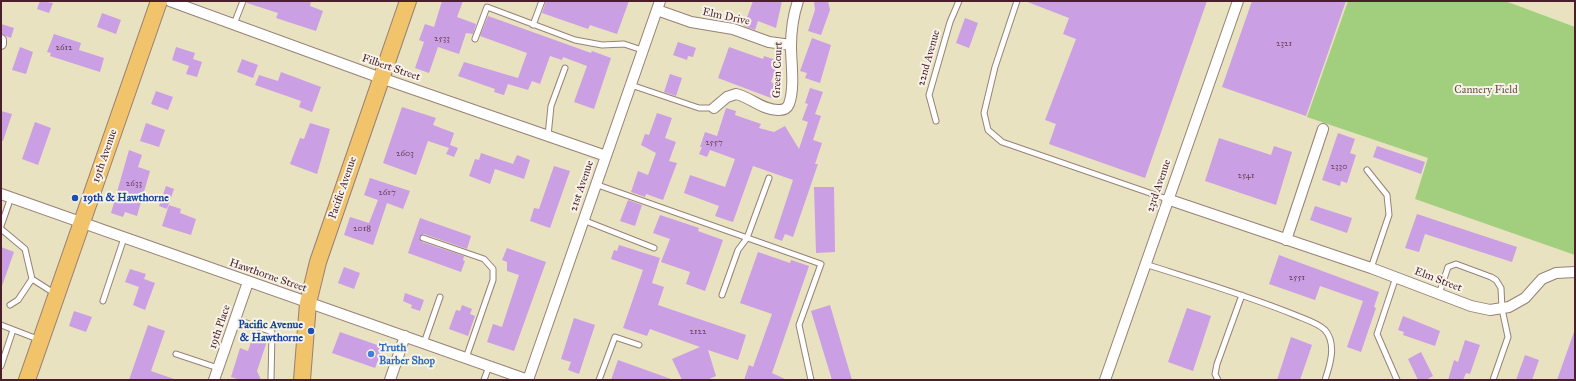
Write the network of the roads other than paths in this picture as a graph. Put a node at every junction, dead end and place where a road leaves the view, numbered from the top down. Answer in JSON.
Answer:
{"nodes":[{"id":1,"x":159,"y":1,"type":"edge"},
{"id":2,"x":170,"y":1,"type":"edge"},
{"id":3,"x":243,"y":1,"type":"edge"},
{"id":4,"x":408,"y":1,"type":"edge"},
{"id":5,"x":542,"y":1,"type":"edge"},
{"id":6,"x":798,"y":1,"type":"edge"},
{"id":7,"x":959,"y":1,"type":"edge"},
{"id":8,"x":1017,"y":1,"type":"edge"},
{"id":9,"x":1238,"y":1,"type":"edge"},
{"id":10,"x":658,"y":5,"type":"edge"},
{"id":11,"x":234,"y":24,"type":"junction"},
{"id":12,"x":533,"y":25,"type":"junction"},
{"id":13,"x":475,"y":39,"type":"dead end"},
{"id":14,"x":1,"y":40,"type":"edge"},
{"id":15,"x":1,"y":44,"type":"edge"},
{"id":16,"x":791,"y":45,"type":"junction"},
{"id":17,"x":642,"y":50,"type":"junction"},
{"id":18,"x":565,"y":68,"type":"dead end"},
{"id":19,"x":381,"y":78,"type":"junction"},
{"id":20,"x":630,"y":85,"type":"junction"},
{"id":21,"x":714,"y":108,"type":"joint"},
{"id":22,"x":936,"y":121,"type":"dead end"},
{"id":23,"x":1323,"y":129,"type":"dead end"},
{"id":24,"x":548,"y":136,"type":"junction"},
{"id":25,"x":606,"y":156,"type":"junction"},
{"id":26,"x":1367,"y":170,"type":"dead end"},
{"id":27,"x":769,"y":178,"type":"dead end"},
{"id":28,"x":595,"y":184,"type":"junction"},
{"id":29,"x":1,"y":194,"type":"edge"},
{"id":30,"x":11,"y":197,"type":"junction"},
{"id":31,"x":1167,"y":199,"type":"junction"},
{"id":32,"x":583,"y":220,"type":"junction"},
{"id":33,"x":82,"y":223,"type":"junction"},
{"id":34,"x":1,"y":226,"type":"edge"},
{"id":35,"x":1,"y":229,"type":"edge"},
{"id":36,"x":124,"y":238,"type":"junction"},
{"id":37,"x":423,"y":238,"type":"dead end"},
{"id":38,"x":747,"y":238,"type":"junction"},
{"id":39,"x":1286,"y":240,"type":"junction"},
{"id":40,"x":654,"y":248,"type":"dead end"},
{"id":41,"x":1145,"y":264,"type":"junction"},
{"id":42,"x":1371,"y":268,"type":"junction"},
{"id":43,"x":1575,"y":272,"type":"edge"},
{"id":44,"x":1396,"y":277,"type":"junction"},
{"id":45,"x":32,"y":280,"type":"junction"},
{"id":46,"x":248,"y":282,"type":"junction"},
{"id":47,"x":57,"y":294,"type":"junction"},
{"id":48,"x":1439,"y":294,"type":"junction"},
{"id":49,"x":722,"y":295,"type":"dead end"},
{"id":50,"x":1242,"y":296,"type":"junction"},
{"id":51,"x":440,"y":297,"type":"dead end"},
{"id":52,"x":103,"y":301,"type":"dead end"},
{"id":53,"x":308,"y":303,"type":"junction"},
{"id":54,"x":10,"y":305,"type":"dead end"},
{"id":55,"x":1502,"y":309,"type":"junction"},
{"id":56,"x":235,"y":319,"type":"junction"},
{"id":57,"x":1,"y":325,"type":"edge"},
{"id":58,"x":13,"y":330,"type":"junction"},
{"id":59,"x":405,"y":336,"type":"junction"},
{"id":60,"x":41,"y":340,"type":"junction"},
{"id":61,"x":424,"y":343,"type":"junction"},
{"id":62,"x":639,"y":345,"type":"dead end"},
{"id":63,"x":176,"y":354,"type":"dead end"},
{"id":64,"x":466,"y":358,"type":"junction"},
{"id":65,"x":1,"y":366,"type":"edge"},
{"id":66,"x":489,"y":366,"type":"junction"},
{"id":67,"x":218,"y":368,"type":"junction"},
{"id":68,"x":27,"y":380,"type":"edge"},
{"id":69,"x":214,"y":380,"type":"edge"},
{"id":70,"x":271,"y":380,"type":"edge"},
{"id":71,"x":302,"y":380,"type":"edge"},
{"id":72,"x":390,"y":380,"type":"edge"},
{"id":73,"x":484,"y":380,"type":"edge"},
{"id":74,"x":528,"y":380,"type":"edge"},
{"id":75,"x":599,"y":380,"type":"edge"},
{"id":76,"x":811,"y":380,"type":"edge"},
{"id":77,"x":1105,"y":380,"type":"edge"},
{"id":78,"x":1218,"y":380,"type":"edge"},
{"id":79,"x":1325,"y":380,"type":"edge"},
{"id":80,"x":1397,"y":380,"type":"edge"},
{"id":81,"x":1493,"y":380,"type":"edge"}],
"edges":[{"from":1,"to":33,"type":"main road","name":"19th Avenue"},
{"from":2,"to":11,"type":"street","name":"Filbert Street"},
{"from":3,"to":11,"type":"lane"},
{"from":4,"to":19,"type":"main road","name":"Pacific Avenue"},
{"from":5,"to":12,"type":"lane"},
{"from":6,"to":16,"type":"street","name":"Green Court"},
{"from":7,"to":22,"type":"lane","name":"22nd Avenue"},
{"from":8,"to":31,"type":"lane"},
{"from":9,"to":31,"type":"street","name":"23rd Avenue"},
{"from":10,"to":16,"type":"street","name":"Elm Drive"},
{"from":10,"to":17,"type":"street","name":"21st Avenue"},
{"from":11,"to":19,"type":"street","name":"Filbert Street"},
{"from":12,"to":13,"type":"lane"},
{"from":12,"to":17,"type":"lane"},
{"from":14,"to":15,"type":"street"},
{"from":16,"to":21,"type":"street","name":"Green Court"},
{"from":17,"to":20,"type":"street","name":"21st Avenue"},
{"from":18,"to":24,"type":"lane"},
{"from":19,"to":24,"type":"street","name":"Filbert Street"},
{"from":19,"to":53,"type":"main road","name":"Pacific Avenue"},
{"from":20,"to":21,"type":"lane"},
{"from":20,"to":25,"type":"street","name":"21st Avenue"},
{"from":23,"to":39,"type":"street"},
{"from":24,"to":25,"type":"street","name":"Filbert Street"},
{"from":25,"to":28,"type":"street","name":"21st Avenue"},
{"from":26,"to":42,"type":"lane"},
{"from":27,"to":38,"type":"lane"},
{"from":28,"to":32,"type":"street","name":"21st Avenue"},
{"from":28,"to":38,"type":"lane"},
{"from":29,"to":30,"type":"street","name":"Hawthorne Street"},
{"from":30,"to":33,"type":"street","name":"Hawthorne Street"},
{"from":30,"to":34,"type":"lane"},
{"from":31,"to":39,"type":"street","name":"Elm Street"},
{"from":31,"to":41,"type":"street","name":"23rd Avenue"},
{"from":32,"to":40,"type":"lane"},
{"from":32,"to":74,"type":"street","name":"21st Avenue"},
{"from":33,"to":36,"type":"street","name":"Hawthorne Street"},
{"from":33,"to":47,"type":"main road","name":"19th Avenue"},
{"from":35,"to":45,"type":"lane"},
{"from":36,"to":46,"type":"street","name":"Hawthorne Street"},
{"from":36,"to":52,"type":"lane"},
{"from":37,"to":64,"type":"lane"},
{"from":38,"to":49,"type":"lane"},
{"from":38,"to":76,"type":"lane"},
{"from":39,"to":42,"type":"street","name":"Elm Street"},
{"from":41,"to":50,"type":"lane"},
{"from":41,"to":77,"type":"street","name":"23rd Avenue"},
{"from":42,"to":44,"type":"street","name":"Elm Street"},
{"from":43,"to":55,"type":"street","name":"Elm Street"},
{"from":44,"to":48,"type":"street","name":"Elm Street"},
{"from":44,"to":80,"type":"lane"},
{"from":45,"to":47,"type":"lane"},
{"from":45,"to":54,"type":"lane"},
{"from":46,"to":53,"type":"street","name":"Hawthorne Street"},
{"from":46,"to":56,"type":"street","name":"19th Place"},
{"from":47,"to":60,"type":"main road","name":"19th Avenue"},
{"from":48,"to":55,"type":"street","name":"Elm Street"},
{"from":48,"to":55,"type":"lane"},
{"from":50,"to":78,"type":"lane"},
{"from":50,"to":79,"type":"lane"},
{"from":51,"to":61,"type":"lane"},
{"from":53,"to":59,"type":"street","name":"Hawthorne Street"},
{"from":53,"to":71,"type":"main road","name":"Pacific Avenue"},
{"from":55,"to":81,"type":"lane"},
{"from":56,"to":67,"type":"street","name":"19th Place"},
{"from":56,"to":70,"type":"lane"},
{"from":57,"to":58,"type":"lane"},
{"from":58,"to":60,"type":"lane"},
{"from":58,"to":65,"type":"lane"},
{"from":59,"to":61,"type":"street","name":"Hawthorne Street"},
{"from":59,"to":72,"type":"street"},
{"from":60,"to":68,"type":"main road","name":"19th Avenue"},
{"from":61,"to":64,"type":"street","name":"Hawthorne Street"},
{"from":62,"to":75,"type":"lane"},
{"from":63,"to":67,"type":"lane"},
{"from":64,"to":66,"type":"street","name":"Hawthorne Street"},
{"from":66,"to":73,"type":"lane"},
{"from":66,"to":74,"type":"street","name":"Hawthorne Street"},
{"from":67,"to":69,"type":"street","name":"19th Place"}]}
